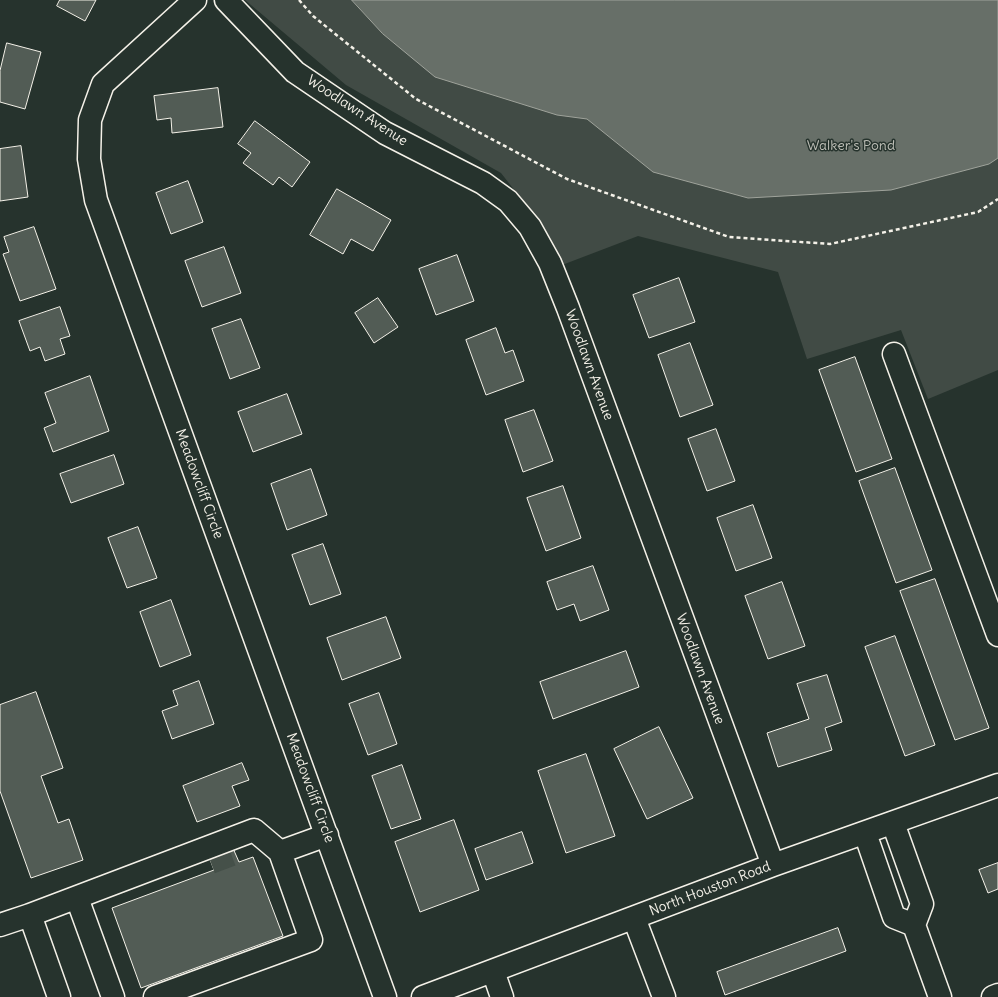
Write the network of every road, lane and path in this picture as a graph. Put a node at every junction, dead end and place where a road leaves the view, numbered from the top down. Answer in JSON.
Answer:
{"nodes":[{"id":1,"x":195,"y":0,"type":"edge"},
{"id":2,"x":226,"y":0,"type":"edge"},
{"id":3,"x":299,"y":0,"type":"edge"},
{"id":4,"x":998,"y":199,"type":"edge"},
{"id":5,"x":894,"y":354,"type":"dead end"},
{"id":6,"x":998,"y":635,"type":"edge"},
{"id":7,"x":998,"y":785,"type":"edge"},
{"id":8,"x":893,"y":823,"type":"junction"},
{"id":9,"x":254,"y":830,"type":"junction"},
{"id":10,"x":865,"y":833,"type":"junction"},
{"id":11,"x":327,"y":835,"type":"junction"},
{"id":12,"x":280,"y":852,"type":"junction"},
{"id":13,"x":235,"y":854,"type":"tunnel mouth"},
{"id":14,"x":189,"y":855,"type":"junction"},
{"id":15,"x":212,"y":863,"type":"tunnel mouth"},
{"id":16,"x":773,"y":865,"type":"junction"},
{"id":17,"x":77,"y":898,"type":"junction"},
{"id":18,"x":30,"y":915,"type":"junction"},
{"id":19,"x":634,"y":918,"type":"junction"},
{"id":20,"x":0,"y":925,"type":"edge"},
{"id":21,"x":914,"y":925,"type":"junction"},
{"id":22,"x":493,"y":971,"type":"junction"},
{"id":23,"x":998,"y":995,"type":"edge"},
{"id":24,"x":59,"y":997,"type":"edge"},
{"id":25,"x":113,"y":997,"type":"edge"},
{"id":26,"x":155,"y":997,"type":"edge"},
{"id":27,"x":385,"y":997,"type":"edge"},
{"id":28,"x":423,"y":997,"type":"edge"},
{"id":29,"x":502,"y":997,"type":"edge"},
{"id":30,"x":664,"y":997,"type":"edge"},
{"id":31,"x":940,"y":997,"type":"edge"},
{"id":32,"x":993,"y":997,"type":"edge"}],
"edges":[{"from":1,"to":11,"type":"street","name":"Meadowcliff Circle"},
{"from":2,"to":16,"type":"street","name":"Woodlawn Avenue"},
{"from":3,"to":4,"type":"path"},
{"from":5,"to":6,"type":"street"},
{"from":7,"to":8,"type":"street","name":"North Houston Road"},
{"from":8,"to":10,"type":"street","name":"North Houston Road"},
{"from":8,"to":21,"type":"street"},
{"from":9,"to":12,"type":"street"},
{"from":9,"to":13,"type":"street"},
{"from":9,"to":14,"type":"street"},
{"from":10,"to":16,"type":"street","name":"North Houston Road"},
{"from":10,"to":21,"type":"street"},
{"from":11,"to":12,"type":"street"},
{"from":11,"to":27,"type":"street","name":"Meadowcliff Circle"},
{"from":12,"to":26,"type":"street"},
{"from":14,"to":15,"type":"street"},
{"from":14,"to":17,"type":"street"},
{"from":16,"to":19,"type":"street","name":"North Houston Road"},
{"from":17,"to":18,"type":"street"},
{"from":17,"to":25,"type":"street"},
{"from":18,"to":20,"type":"street"},
{"from":18,"to":24,"type":"street"},
{"from":19,"to":22,"type":"street","name":"North Houston Road"},
{"from":19,"to":30,"type":"street"},
{"from":21,"to":31,"type":"street"},
{"from":22,"to":28,"type":"street","name":"North Houston Road"},
{"from":22,"to":29,"type":"street"},
{"from":23,"to":32,"type":"street"}]}
